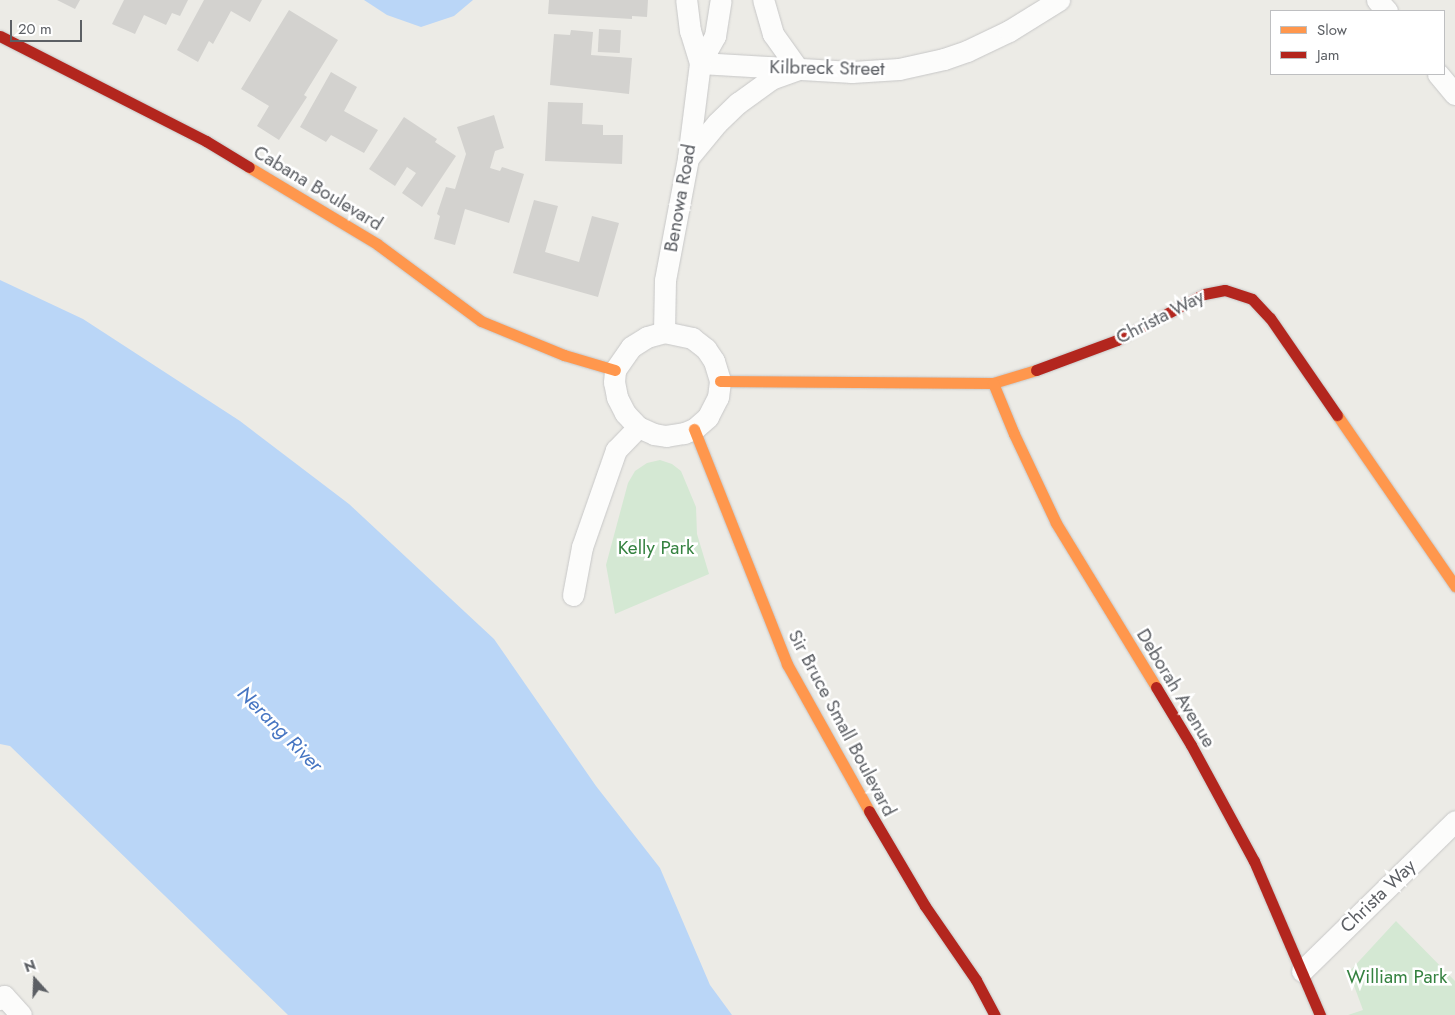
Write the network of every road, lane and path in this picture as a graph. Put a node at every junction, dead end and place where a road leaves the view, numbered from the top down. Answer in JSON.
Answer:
{"nodes":[{"id":1,"x":686,"y":0,"type":"edge"},
{"id":2,"x":721,"y":0,"type":"edge"},
{"id":3,"x":764,"y":0,"type":"edge"},
{"id":4,"x":1059,"y":0,"type":"edge"},
{"id":5,"x":1377,"y":0,"type":"edge"},
{"id":6,"x":1386,"y":10,"type":"edge"},
{"id":7,"x":0,"y":36,"type":"edge"},
{"id":8,"x":700,"y":63,"type":"junction"},
{"id":9,"x":798,"y":69,"type":"junction"},
{"id":10,"x":1439,"y":75,"type":"edge"},
{"id":11,"x":1455,"y":94,"type":"edge"},
{"id":12,"x":688,"y":158,"type":"junction"},
{"id":13,"x":664,"y":332,"type":"junction"},
{"id":14,"x":615,"y":370,"type":"junction"},
{"id":15,"x":720,"y":381,"type":"junction"},
{"id":16,"x":993,"y":383,"type":"junction"},
{"id":17,"x":638,"y":427,"type":"junction"},
{"id":18,"x":694,"y":429,"type":"junction"},
{"id":19,"x":1455,"y":586,"type":"edge"},
{"id":20,"x":573,"y":594,"type":"dead end"},
{"id":21,"x":1455,"y":821,"type":"edge"},
{"id":22,"x":1302,"y":971,"type":"junction"},
{"id":23,"x":2,"y":998,"type":"edge"},
{"id":24,"x":21,"y":1015,"type":"edge"},
{"id":25,"x":995,"y":1015,"type":"edge"},
{"id":26,"x":1320,"y":1015,"type":"edge"}],
"edges":[{"from":1,"to":8,"type":"street","name":"Benowa Road"},
{"from":2,"to":8,"type":"street","name":"Benowa Road"},
{"from":3,"to":9,"type":"street"},
{"from":4,"to":9,"type":"street","name":"Kilbreck Street"},
{"from":5,"to":6,"type":"street"},
{"from":7,"to":14,"type":"street","name":"Cabana Boulevard"},
{"from":8,"to":9,"type":"street","name":"Kilbreck Street"},
{"from":8,"to":12,"type":"street","name":"Benowa Road"},
{"from":9,"to":12,"type":"street"},
{"from":10,"to":11,"type":"street"},
{"from":12,"to":13,"type":"street","name":"Benowa Road"},
{"from":13,"to":14,"type":"street"},
{"from":13,"to":15,"type":"street"},
{"from":14,"to":17,"type":"street"},
{"from":15,"to":16,"type":"street","name":"Christa Way"},
{"from":15,"to":18,"type":"street"},
{"from":16,"to":19,"type":"street","name":"Christa Way"},
{"from":16,"to":22,"type":"street","name":"Deborah Avenue"},
{"from":17,"to":18,"type":"street"},
{"from":17,"to":20,"type":"street"},
{"from":18,"to":25,"type":"street","name":"Sir Bruce Small Boulevard"},
{"from":21,"to":22,"type":"street","name":"Christa Way"},
{"from":22,"to":26,"type":"street","name":"Deborah Avenue"},
{"from":23,"to":24,"type":"street"}]}
